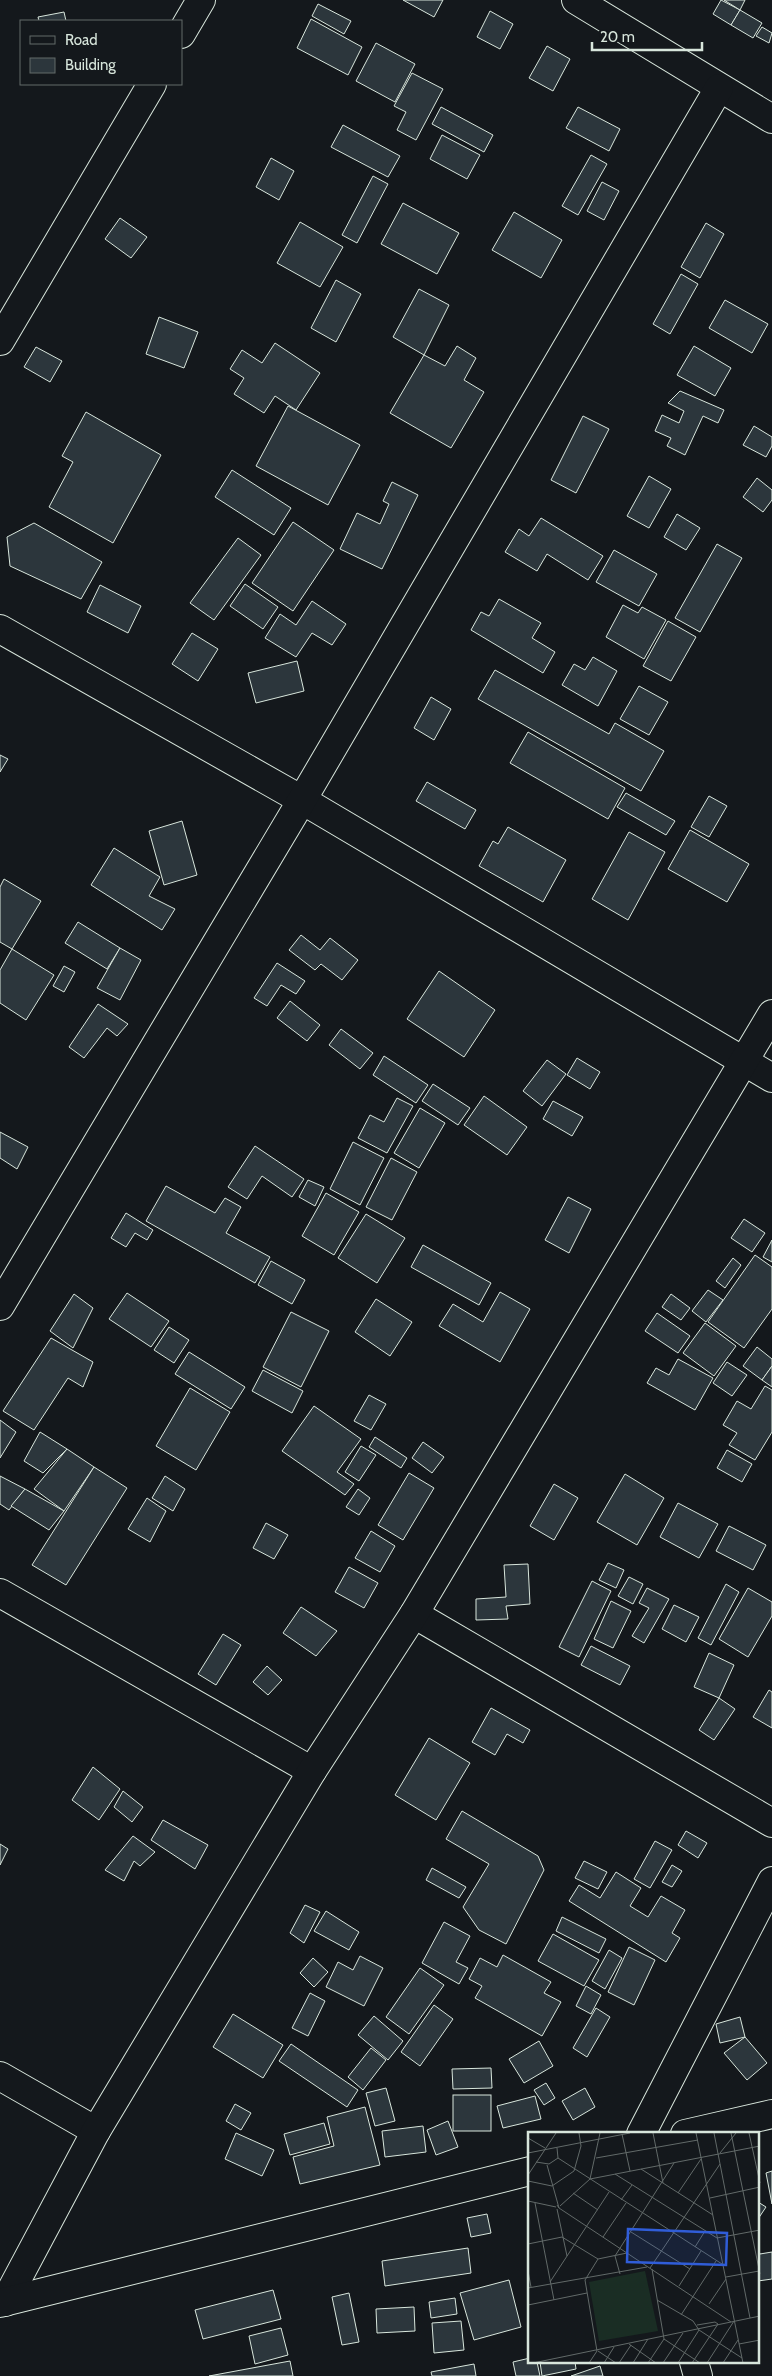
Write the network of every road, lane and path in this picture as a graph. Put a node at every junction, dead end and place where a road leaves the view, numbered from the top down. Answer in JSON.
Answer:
{"nodes":[{"id":1,"x":576,"y":0,"type":"edge"},
{"id":2,"x":199,"y":1,"type":"edge"},
{"id":3,"x":182,"y":32,"type":"edge"},
{"id":4,"x":151,"y":85,"type":"edge"},
{"id":5,"x":719,"y":88,"type":"junction"},
{"id":6,"x":772,"y":119,"type":"edge"},
{"id":7,"x":0,"y":341,"type":"edge"},
{"id":8,"x":0,"y":629,"type":"edge"},
{"id":9,"x":302,"y":800,"type":"junction"},
{"id":10,"x":772,"y":1014,"type":"edge"},
{"id":11,"x":744,"y":1062,"type":"junction"},
{"id":12,"x":772,"y":1078,"type":"edge"},
{"id":13,"x":0,"y":1306,"type":"edge"},
{"id":14,"x":0,"y":1593,"type":"edge"},
{"id":15,"x":414,"y":1614,"type":"junction"},
{"id":16,"x":312,"y":1771,"type":"junction"},
{"id":17,"x":772,"y":1823,"type":"edge"},
{"id":18,"x":772,"y":1881,"type":"edge"},
{"id":19,"x":0,"y":2076,"type":"edge"},
{"id":20,"x":772,"y":2114,"type":"edge"},
{"id":21,"x":96,"y":2131,"type":"junction"},
{"id":22,"x":642,"y":2132,"type":"edge"},
{"id":23,"x":694,"y":2132,"type":"edge"},
{"id":24,"x":528,"y":2172,"type":"edge"},
{"id":25,"x":3,"y":2303,"type":"edge"}],
"edges":[{"from":1,"to":5,"type":"street"},
{"from":2,"to":3,"type":"street"},
{"from":4,"to":7,"type":"street"},
{"from":5,"to":6,"type":"street"},
{"from":5,"to":9,"type":"street"},
{"from":8,"to":9,"type":"street"},
{"from":9,"to":11,"type":"street"},
{"from":9,"to":13,"type":"street"},
{"from":10,"to":11,"type":"street"},
{"from":11,"to":12,"type":"street"},
{"from":11,"to":15,"type":"street"},
{"from":14,"to":16,"type":"street"},
{"from":15,"to":16,"type":"street"},
{"from":15,"to":17,"type":"street"},
{"from":16,"to":21,"type":"street"},
{"from":18,"to":22,"type":"street"},
{"from":19,"to":21,"type":"street"},
{"from":20,"to":23,"type":"street"},
{"from":21,"to":25,"type":"street"},
{"from":24,"to":25,"type":"street"}]}
